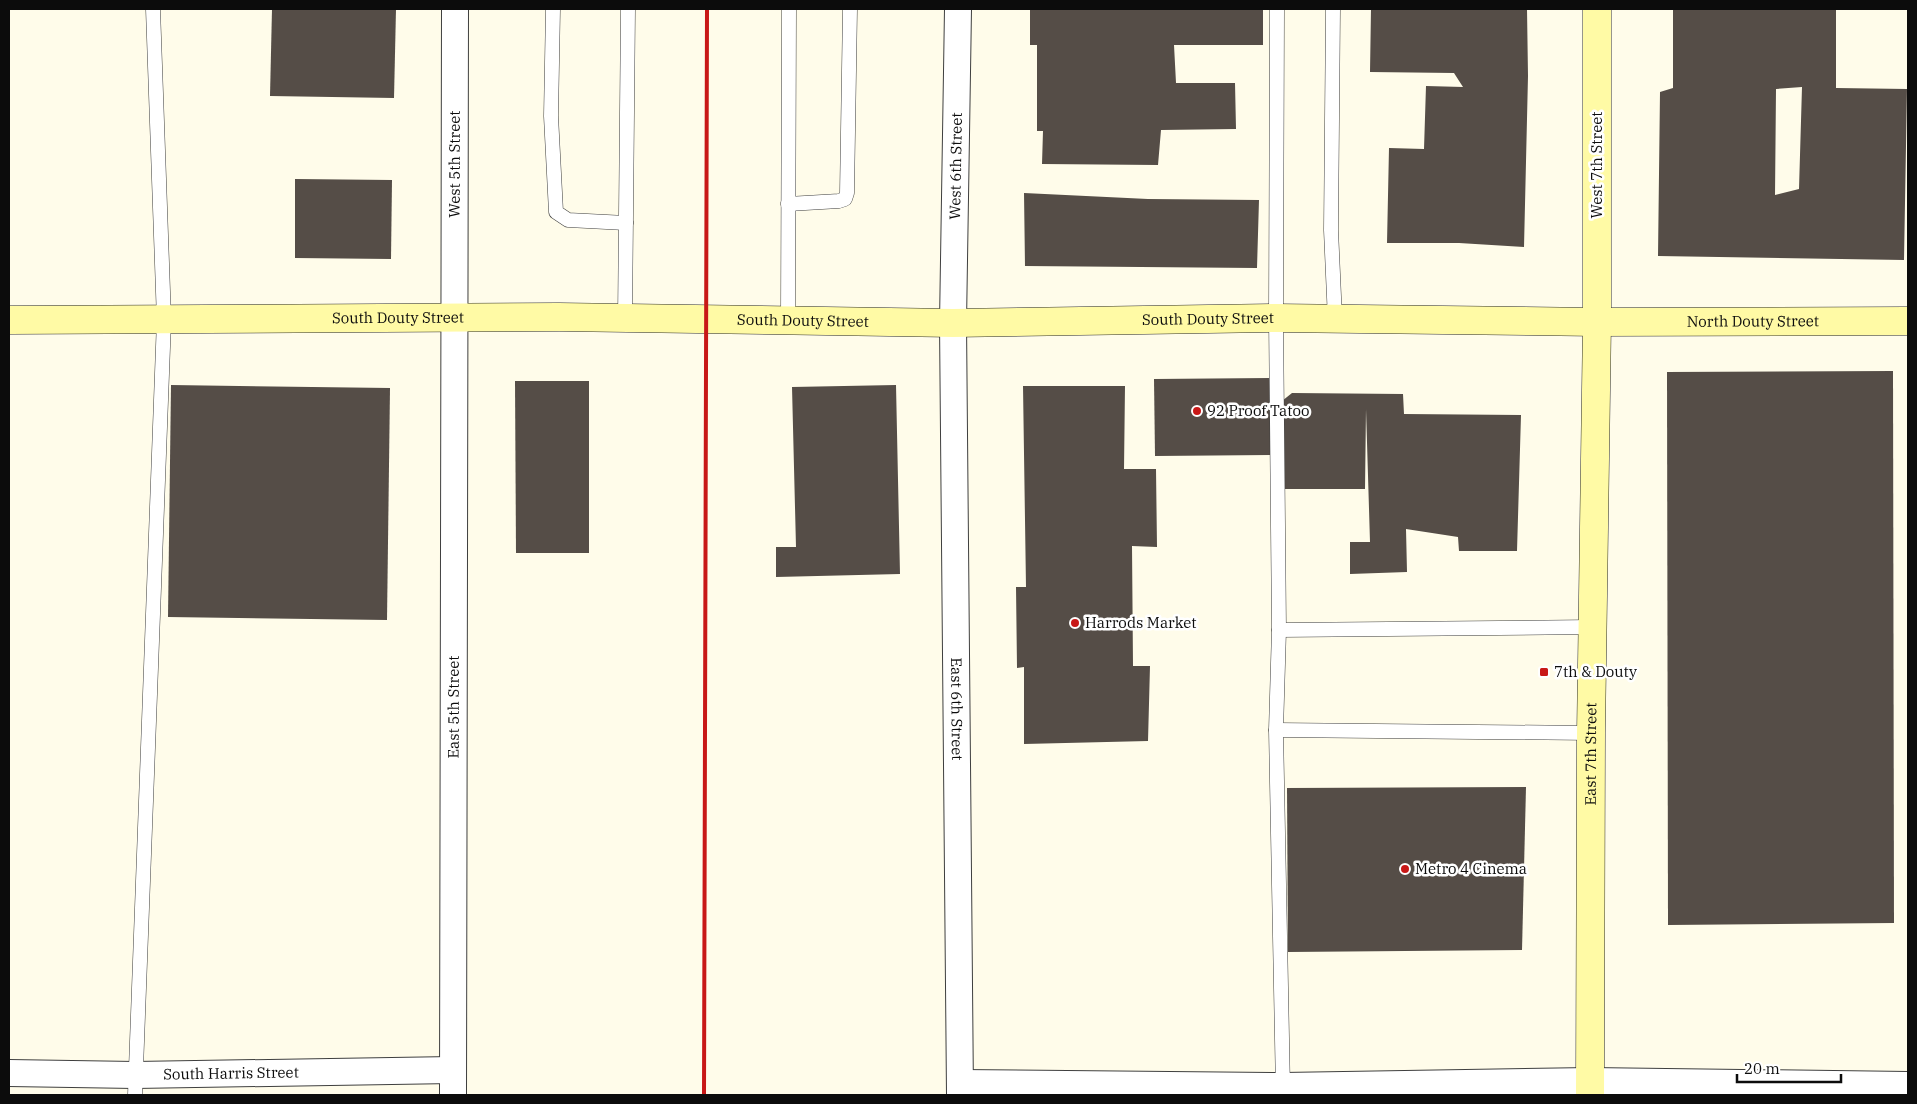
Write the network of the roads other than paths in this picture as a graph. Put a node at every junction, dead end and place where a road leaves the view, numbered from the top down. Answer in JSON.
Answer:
{"nodes":[{"id":1,"x":153,"y":9,"type":"edge"},
{"id":2,"x":455,"y":9,"type":"edge"},
{"id":3,"x":552,"y":9,"type":"edge"},
{"id":4,"x":628,"y":9,"type":"edge"},
{"id":5,"x":789,"y":9,"type":"edge"},
{"id":6,"x":850,"y":9,"type":"edge"},
{"id":7,"x":958,"y":9,"type":"edge"},
{"id":8,"x":1276,"y":9,"type":"edge"},
{"id":9,"x":1333,"y":9,"type":"edge"},
{"id":10,"x":1597,"y":9,"type":"edge"},
{"id":11,"x":788,"y":204,"type":"junction"},
{"id":12,"x":626,"y":223,"type":"junction"},
{"id":13,"x":1276,"y":318,"type":"junction"},
{"id":14,"x":454,"y":319,"type":"junction"},
{"id":15,"x":625,"y":319,"type":"junction"},
{"id":16,"x":1335,"y":319,"type":"junction"},
{"id":17,"x":9,"y":320,"type":"edge"},
{"id":18,"x":164,"y":320,"type":"junction"},
{"id":19,"x":788,"y":321,"type":"junction"},
{"id":20,"x":1908,"y":321,"type":"edge"},
{"id":21,"x":1597,"y":322,"type":"junction"},
{"id":22,"x":954,"y":323,"type":"junction"},
{"id":23,"x":1592,"y":627,"type":"junction"},
{"id":24,"x":1278,"y":630,"type":"junction"},
{"id":25,"x":1276,"y":730,"type":"junction"},
{"id":26,"x":1591,"y":732,"type":"junction"},
{"id":27,"x":9,"y":1073,"type":"edge"},
{"id":28,"x":453,"y":1083,"type":"edge"},
{"id":29,"x":135,"y":1085,"type":"edge"},
{"id":30,"x":1908,"y":1086,"type":"edge"},
{"id":31,"x":1590,"y":1088,"type":"edge"},
{"id":32,"x":960,"y":1089,"type":"edge"},
{"id":33,"x":1283,"y":1090,"type":"edge"}],
"edges":[{"from":1,"to":18,"type":"lane"},
{"from":2,"to":14,"type":"street","name":"West 5th Street"},
{"from":3,"to":12,"type":"lane"},
{"from":4,"to":12,"type":"lane"},
{"from":5,"to":11,"type":"lane"},
{"from":6,"to":11,"type":"lane"},
{"from":7,"to":22,"type":"street","name":"West 6th Street"},
{"from":8,"to":13,"type":"lane"},
{"from":9,"to":16,"type":"lane"},
{"from":10,"to":21,"type":"street","name":"West 7th Street"},
{"from":11,"to":19,"type":"lane"},
{"from":12,"to":15,"type":"lane"},
{"from":13,"to":16,"type":"street","name":"South Douty Street"},
{"from":13,"to":22,"type":"street","name":"South Douty Street"},
{"from":13,"to":24,"type":"lane"},
{"from":14,"to":15,"type":"street","name":"South Douty Street"},
{"from":14,"to":18,"type":"street","name":"South Douty Street"},
{"from":14,"to":28,"type":"street","name":"East 5th Street"},
{"from":15,"to":19,"type":"street","name":"South Douty Street"},
{"from":16,"to":21,"type":"street","name":"South Douty Street"},
{"from":17,"to":18,"type":"street","name":"South Douty Street"},
{"from":18,"to":29,"type":"lane"},
{"from":19,"to":22,"type":"street","name":"South Douty Street"},
{"from":20,"to":21,"type":"street","name":"North Douty Street"},
{"from":21,"to":23,"type":"street","name":"East 7th Street"},
{"from":22,"to":32,"type":"street","name":"East 6th Street"},
{"from":23,"to":24,"type":"lane"},
{"from":23,"to":26,"type":"street","name":"East 7th Street"},
{"from":24,"to":25,"type":"lane"},
{"from":25,"to":26,"type":"lane"},
{"from":25,"to":33,"type":"lane"},
{"from":26,"to":31,"type":"street","name":"East 7th Street"},
{"from":27,"to":29,"type":"street","name":"South Harris Street"},
{"from":28,"to":29,"type":"street","name":"South Harris Street"},
{"from":30,"to":31,"type":"street"},
{"from":31,"to":33,"type":"street"},
{"from":32,"to":33,"type":"street"}]}
